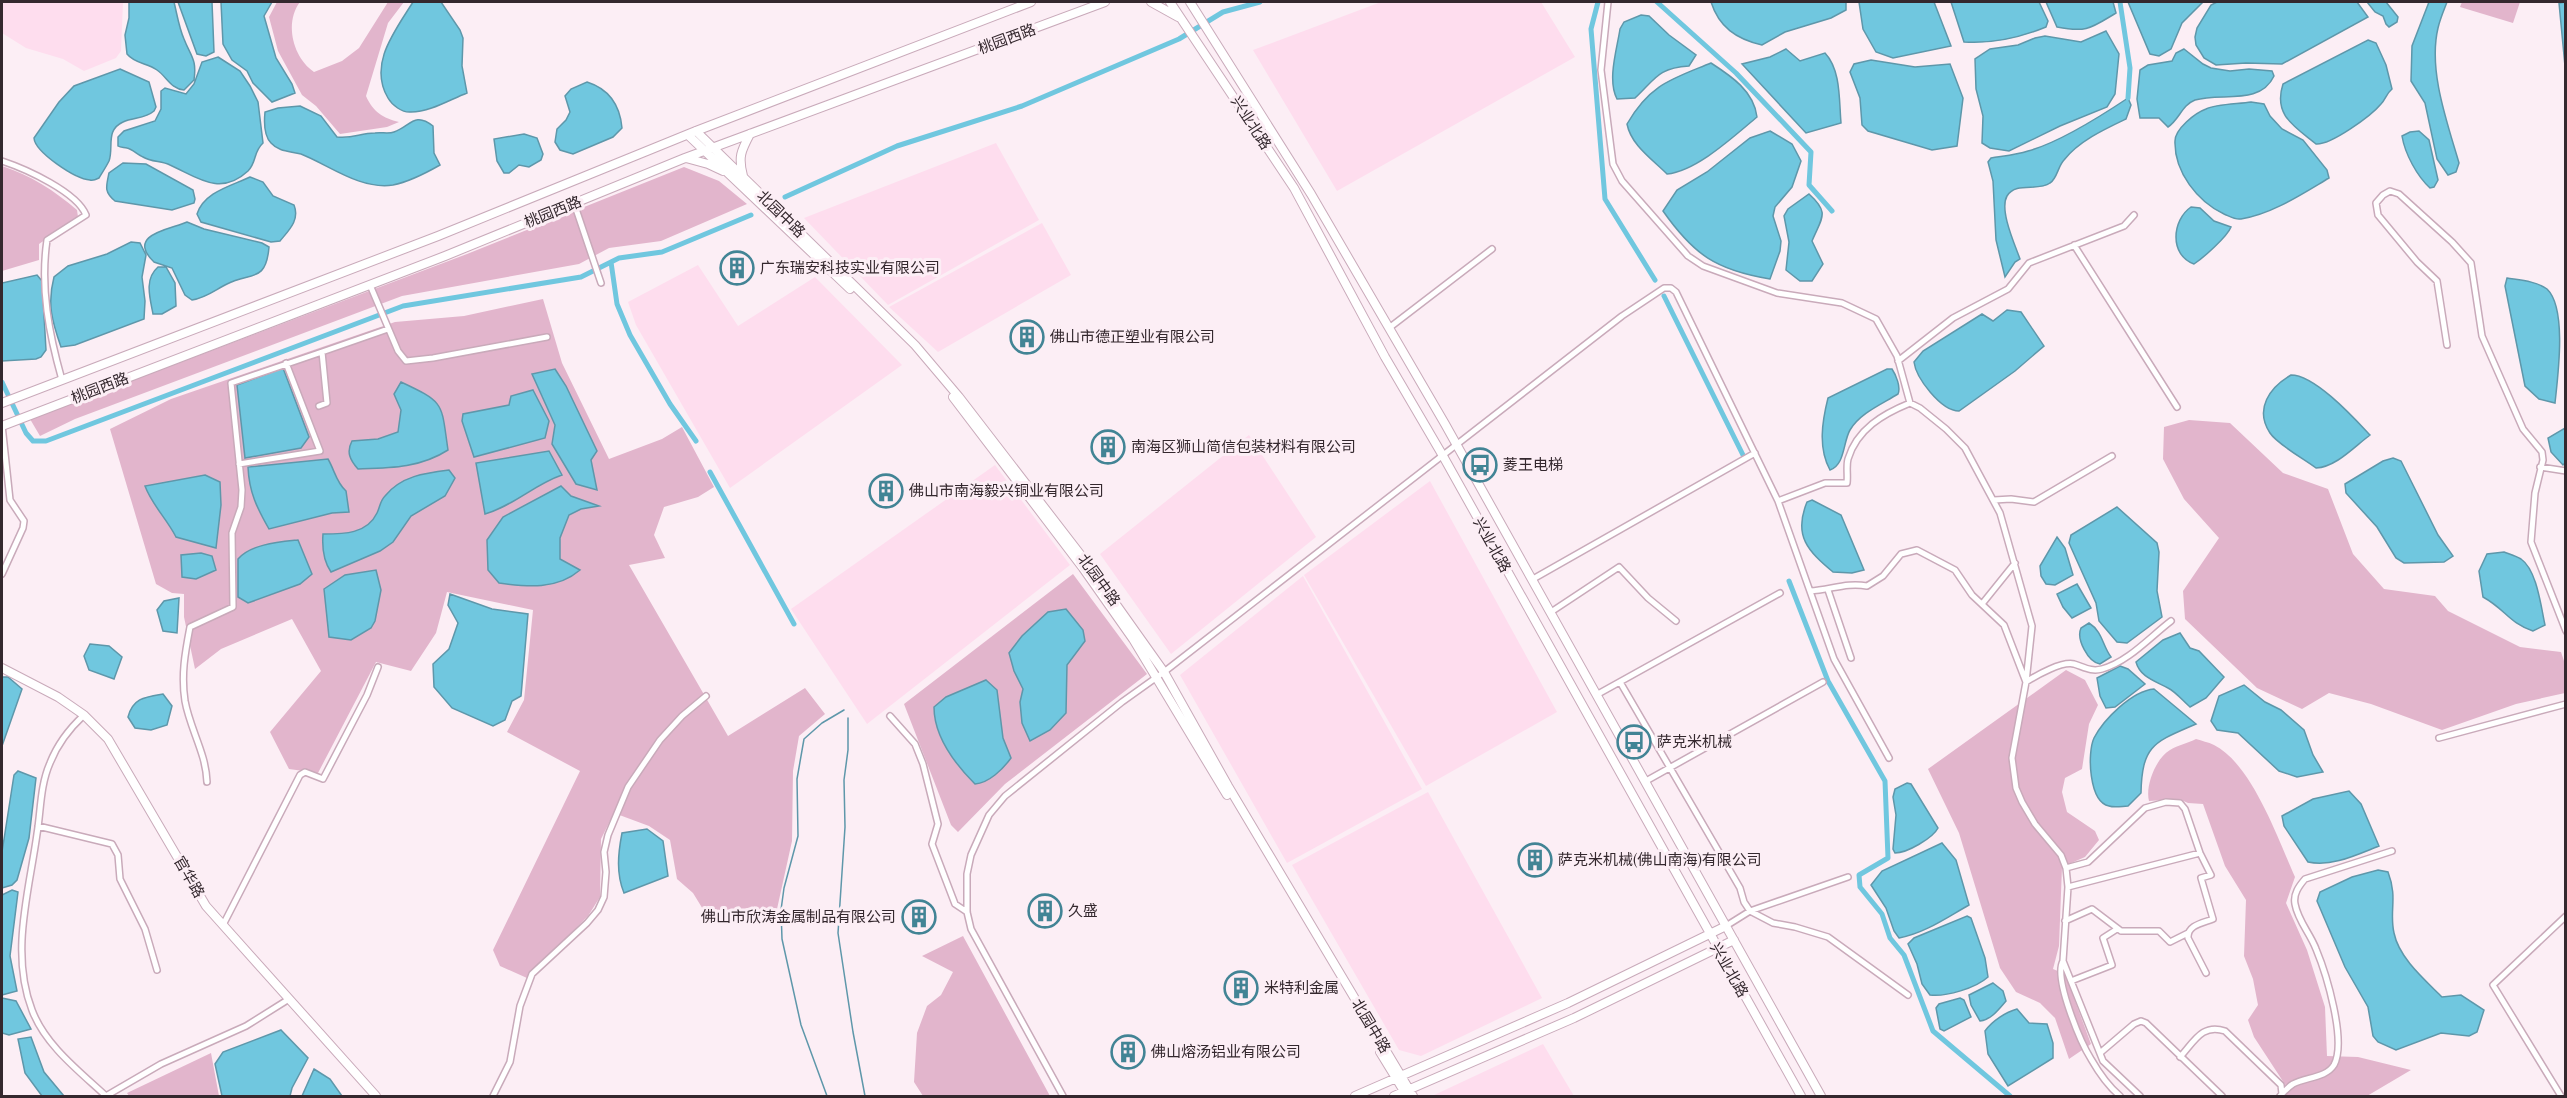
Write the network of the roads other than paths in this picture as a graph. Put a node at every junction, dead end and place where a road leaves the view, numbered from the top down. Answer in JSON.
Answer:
{"nodes":[{"id":1,"x":1031,"y":2,"type":"edge"},
{"id":2,"x":1105,"y":2,"type":"edge"},
{"id":3,"x":1151,"y":2,"type":"edge"},
{"id":4,"x":1170,"y":2,"type":"edge"},
{"id":5,"x":1190,"y":2,"type":"edge"},
{"id":6,"x":1195,"y":2,"type":"edge"},
{"id":7,"x":1608,"y":2,"type":"edge"},
{"id":8,"x":1197,"y":11,"type":"junction"},
{"id":9,"x":1184,"y":21,"type":"junction"},
{"id":10,"x":692,"y":133,"type":"junction"},
{"id":11,"x":750,"y":134,"type":"junction"},
{"id":12,"x":709,"y":149,"type":"junction"},
{"id":13,"x":685,"y":158,"type":"junction"},
{"id":14,"x":2,"y":161,"type":"edge"},
{"id":15,"x":731,"y":175,"type":"junction"},
{"id":16,"x":744,"y":178,"type":"junction"},
{"id":17,"x":574,"y":203,"type":"junction"},
{"id":18,"x":2134,"y":215,"type":"dead end"},
{"id":19,"x":2074,"y":246,"type":"junction"},
{"id":20,"x":1492,"y":249,"type":"dead end"},
{"id":21,"x":601,"y":283,"type":"dead end"},
{"id":22,"x":370,"y":285,"type":"junction"},
{"id":23,"x":1389,"y":328,"type":"junction"},
{"id":24,"x":388,"y":329,"type":"junction"},
{"id":25,"x":547,"y":338,"type":"dead end"},
{"id":26,"x":2447,"y":345,"type":"dead end"},
{"id":27,"x":322,"y":351,"type":"junction"},
{"id":28,"x":1898,"y":361,"type":"junction"},
{"id":29,"x":286,"y":363,"type":"junction"},
{"id":30,"x":62,"y":380,"type":"junction"},
{"id":31,"x":2,"y":403,"type":"edge"},
{"id":32,"x":1910,"y":403,"type":"junction"},
{"id":33,"x":319,"y":406,"type":"dead end"},
{"id":34,"x":2177,"y":406,"type":"dead end"},
{"id":35,"x":4,"y":425,"type":"edge"},
{"id":36,"x":1457,"y":446,"type":"junction"},
{"id":37,"x":1755,"y":453,"type":"junction"},
{"id":38,"x":1443,"y":456,"type":"junction"},
{"id":39,"x":2112,"y":456,"type":"dead end"},
{"id":40,"x":239,"y":464,"type":"junction"},
{"id":41,"x":2540,"y":467,"type":"junction"},
{"id":42,"x":2565,"y":471,"type":"edge"},
{"id":43,"x":1994,"y":500,"type":"junction"},
{"id":44,"x":1778,"y":501,"type":"junction"},
{"id":45,"x":2014,"y":563,"type":"junction"},
{"id":46,"x":2,"y":574,"type":"edge"},
{"id":47,"x":1533,"y":579,"type":"junction"},
{"id":48,"x":1828,"y":590,"type":"junction"},
{"id":49,"x":1810,"y":591,"type":"junction"},
{"id":50,"x":1780,"y":593,"type":"dead end"},
{"id":51,"x":1982,"y":604,"type":"junction"},
{"id":52,"x":1551,"y":612,"type":"junction"},
{"id":53,"x":1677,"y":621,"type":"dead end"},
{"id":54,"x":2171,"y":621,"type":"dead end"},
{"id":55,"x":2565,"y":631,"type":"edge"},
{"id":56,"x":1851,"y":658,"type":"dead end"},
{"id":57,"x":378,"y":667,"type":"dead end"},
{"id":58,"x":2,"y":668,"type":"edge"},
{"id":59,"x":1160,"y":675,"type":"junction"},
{"id":60,"x":1620,"y":682,"type":"junction"},
{"id":61,"x":1823,"y":682,"type":"dead end"},
{"id":62,"x":2026,"y":682,"type":"junction"},
{"id":63,"x":1598,"y":694,"type":"junction"},
{"id":64,"x":706,"y":696,"type":"dead end"},
{"id":65,"x":2565,"y":704,"type":"edge"},
{"id":66,"x":84,"y":715,"type":"junction"},
{"id":67,"x":890,"y":716,"type":"dead end"},
{"id":68,"x":2439,"y":738,"type":"dead end"},
{"id":69,"x":1889,"y":758,"type":"dead end"},
{"id":70,"x":1670,"y":768,"type":"junction"},
{"id":71,"x":1646,"y":781,"type":"junction"},
{"id":72,"x":207,"y":782,"type":"dead end"},
{"id":73,"x":38,"y":826,"type":"junction"},
{"id":74,"x":2392,"y":851,"type":"dead end"},
{"id":75,"x":2200,"y":853,"type":"junction"},
{"id":76,"x":2066,"y":868,"type":"junction"},
{"id":77,"x":1848,"y":877,"type":"dead end"},
{"id":78,"x":2068,"y":887,"type":"junction"},
{"id":79,"x":1750,"y":911,"type":"junction"},
{"id":80,"x":967,"y":912,"type":"junction"},
{"id":81,"x":2565,"y":916,"type":"edge"},
{"id":82,"x":2065,"y":921,"type":"junction"},
{"id":83,"x":223,"y":925,"type":"junction"},
{"id":84,"x":1726,"y":926,"type":"junction"},
{"id":85,"x":2117,"y":929,"type":"junction"},
{"id":86,"x":2188,"y":933,"type":"junction"},
{"id":87,"x":1709,"y":934,"type":"junction"},
{"id":88,"x":1734,"y":940,"type":"junction"},
{"id":89,"x":1717,"y":948,"type":"junction"},
{"id":90,"x":2063,"y":962,"type":"junction"},
{"id":91,"x":158,"y":970,"type":"dead end"},
{"id":92,"x":2206,"y":973,"type":"dead end"},
{"id":93,"x":2071,"y":981,"type":"junction"},
{"id":94,"x":1908,"y":995,"type":"dead end"},
{"id":95,"x":289,"y":999,"type":"junction"},
{"id":96,"x":2100,"y":1053,"type":"junction"},
{"id":97,"x":2180,"y":1057,"type":"junction"},
{"id":98,"x":1399,"y":1078,"type":"junction"},
{"id":99,"x":1408,"y":1094,"type":"edge"},
{"id":100,"x":2281,"y":1095,"type":"edge"},
{"id":101,"x":376,"y":1096,"type":"edge"},
{"id":102,"x":493,"y":1096,"type":"edge"},
{"id":103,"x":1063,"y":1096,"type":"edge"},
{"id":104,"x":1355,"y":1096,"type":"edge"},
{"id":105,"x":1394,"y":1096,"type":"edge"},
{"id":106,"x":1801,"y":1096,"type":"edge"},
{"id":107,"x":1821,"y":1096,"type":"edge"},
{"id":108,"x":2120,"y":1096,"type":"edge"},
{"id":109,"x":2140,"y":1096,"type":"edge"},
{"id":110,"x":2222,"y":1096,"type":"edge"},
{"id":111,"x":2561,"y":1096,"type":"edge"}],
"edges":[{"from":1,"to":10,"type":"main road","name":"桃园西路"},
{"from":2,"to":11,"type":"main road","name":"桃园西路"},
{"from":3,"to":9,"type":"main road"},
{"from":4,"to":9,"type":"main road","name":"兴业北路"},
{"from":5,"to":8,"type":"main road","name":"兴业北路"},
{"from":6,"to":8,"type":"main road"},
{"from":7,"to":28,"type":"street"},
{"from":8,"to":23,"type":"main road","name":"兴业北路"},
{"from":9,"to":38,"type":"main road","name":"兴业北路"},
{"from":10,"to":12,"type":"main road","name":"北园中路"},
{"from":10,"to":30,"type":"main road","name":"桃园西路"},
{"from":11,"to":12,"type":"main road","name":"桃园西路"},
{"from":11,"to":16,"type":"main road"},
{"from":12,"to":13,"type":"main road","name":"桃园西路"},
{"from":12,"to":15,"type":"main road","name":"北园中路"},
{"from":12,"to":16,"type":"main road","name":"北园中路"},
{"from":13,"to":15,"type":"main road"},
{"from":13,"to":17,"type":"main road","name":"桃园西路"},
{"from":14,"to":30,"type":"street"},
{"from":15,"to":59,"type":"main road","name":"北园中路"},
{"from":16,"to":59,"type":"main road","name":"北园中路"},
{"from":17,"to":21,"type":"street"},
{"from":17,"to":22,"type":"main road","name":"桃园西路"},
{"from":18,"to":19,"type":"street"},
{"from":19,"to":28,"type":"street"},
{"from":19,"to":34,"type":"street"},
{"from":20,"to":23,"type":"street"},
{"from":22,"to":24,"type":"street"},
{"from":22,"to":35,"type":"main road","name":"桃园西路"},
{"from":23,"to":36,"type":"main road","name":"兴业北路"},
{"from":24,"to":25,"type":"street"},
{"from":24,"to":27,"type":"street"},
{"from":26,"to":41,"type":"street"},
{"from":27,"to":29,"type":"street"},
{"from":27,"to":33,"type":"street"},
{"from":28,"to":32,"type":"street"},
{"from":29,"to":40,"type":"street"},
{"from":29,"to":40,"type":"street"},
{"from":30,"to":31,"type":"main road","name":"桃园西路"},
{"from":32,"to":43,"type":"street"},
{"from":32,"to":44,"type":"street"},
{"from":35,"to":46,"type":"street"},
{"from":36,"to":37,"type":"street"},
{"from":36,"to":38,"type":"street"},
{"from":36,"to":47,"type":"main road","name":"兴业北路"},
{"from":37,"to":44,"type":"street"},
{"from":37,"to":47,"type":"street"},
{"from":38,"to":59,"type":"street"},
{"from":38,"to":87,"type":"main road","name":"兴业北路"},
{"from":39,"to":43,"type":"street"},
{"from":40,"to":72,"type":"street"},
{"from":41,"to":42,"type":"street"},
{"from":41,"to":55,"type":"street"},
{"from":43,"to":45,"type":"street"},
{"from":44,"to":49,"type":"street"},
{"from":45,"to":51,"type":"street"},
{"from":45,"to":62,"type":"street"},
{"from":47,"to":52,"type":"main road","name":"兴业北路"},
{"from":48,"to":49,"type":"street"},
{"from":48,"to":51,"type":"street"},
{"from":48,"to":56,"type":"street"},
{"from":49,"to":69,"type":"street"},
{"from":50,"to":60,"type":"street"},
{"from":51,"to":62,"type":"street"},
{"from":52,"to":53,"type":"street"},
{"from":52,"to":63,"type":"main road","name":"兴业北路"},
{"from":54,"to":62,"type":"street"},
{"from":57,"to":83,"type":"street"},
{"from":58,"to":66,"type":"main road","name":"官华路"},
{"from":59,"to":80,"type":"street"},
{"from":59,"to":98,"type":"main road","name":"北园中路"},
{"from":60,"to":63,"type":"street"},
{"from":60,"to":70,"type":"street"},
{"from":61,"to":70,"type":"street"},
{"from":62,"to":76,"type":"street"},
{"from":63,"to":71,"type":"main road","name":"兴业北路"},
{"from":64,"to":102,"type":"street"},
{"from":65,"to":68,"type":"street"},
{"from":66,"to":73,"type":"street"},
{"from":66,"to":83,"type":"main road","name":"官华路"},
{"from":67,"to":80,"type":"street"},
{"from":70,"to":71,"type":"street"},
{"from":70,"to":79,"type":"street"},
{"from":71,"to":84,"type":"main road","name":"兴业北路"},
{"from":73,"to":91,"type":"street"},
{"from":73,"to":95,"type":"street"},
{"from":74,"to":100,"type":"street"},
{"from":75,"to":76,"type":"street"},
{"from":75,"to":78,"type":"street"},
{"from":75,"to":86,"type":"street"},
{"from":76,"to":78,"type":"street"},
{"from":77,"to":79,"type":"street"},
{"from":78,"to":82,"type":"street"},
{"from":79,"to":84,"type":"street"},
{"from":79,"to":94,"type":"street"},
{"from":80,"to":103,"type":"street"},
{"from":81,"to":111,"type":"street"},
{"from":82,"to":85,"type":"street"},
{"from":82,"to":90,"type":"street"},
{"from":83,"to":95,"type":"main road","name":"官华路"},
{"from":84,"to":87,"type":"main road"},
{"from":84,"to":88,"type":"main road","name":"兴业北路"},
{"from":85,"to":86,"type":"street"},
{"from":85,"to":93,"type":"street"},
{"from":86,"to":92,"type":"street"},
{"from":87,"to":89,"type":"main road","name":"兴业北路"},
{"from":87,"to":98,"type":"main road"},
{"from":88,"to":89,"type":"main road"},
{"from":88,"to":107,"type":"main road","name":"兴业北路"},
{"from":89,"to":99,"type":"main road"},
{"from":89,"to":106,"type":"main road","name":"兴业北路"},
{"from":90,"to":93,"type":"street"},
{"from":90,"to":108,"type":"street"},
{"from":93,"to":96,"type":"street"},
{"from":95,"to":101,"type":"main road","name":"官华路"},
{"from":96,"to":97,"type":"street"},
{"from":96,"to":109,"type":"street"},
{"from":97,"to":100,"type":"street"},
{"from":97,"to":110,"type":"street"},
{"from":98,"to":99,"type":"main road","name":"北园中路"},
{"from":98,"to":104,"type":"main road"},
{"from":99,"to":105,"type":"main road"}]}
